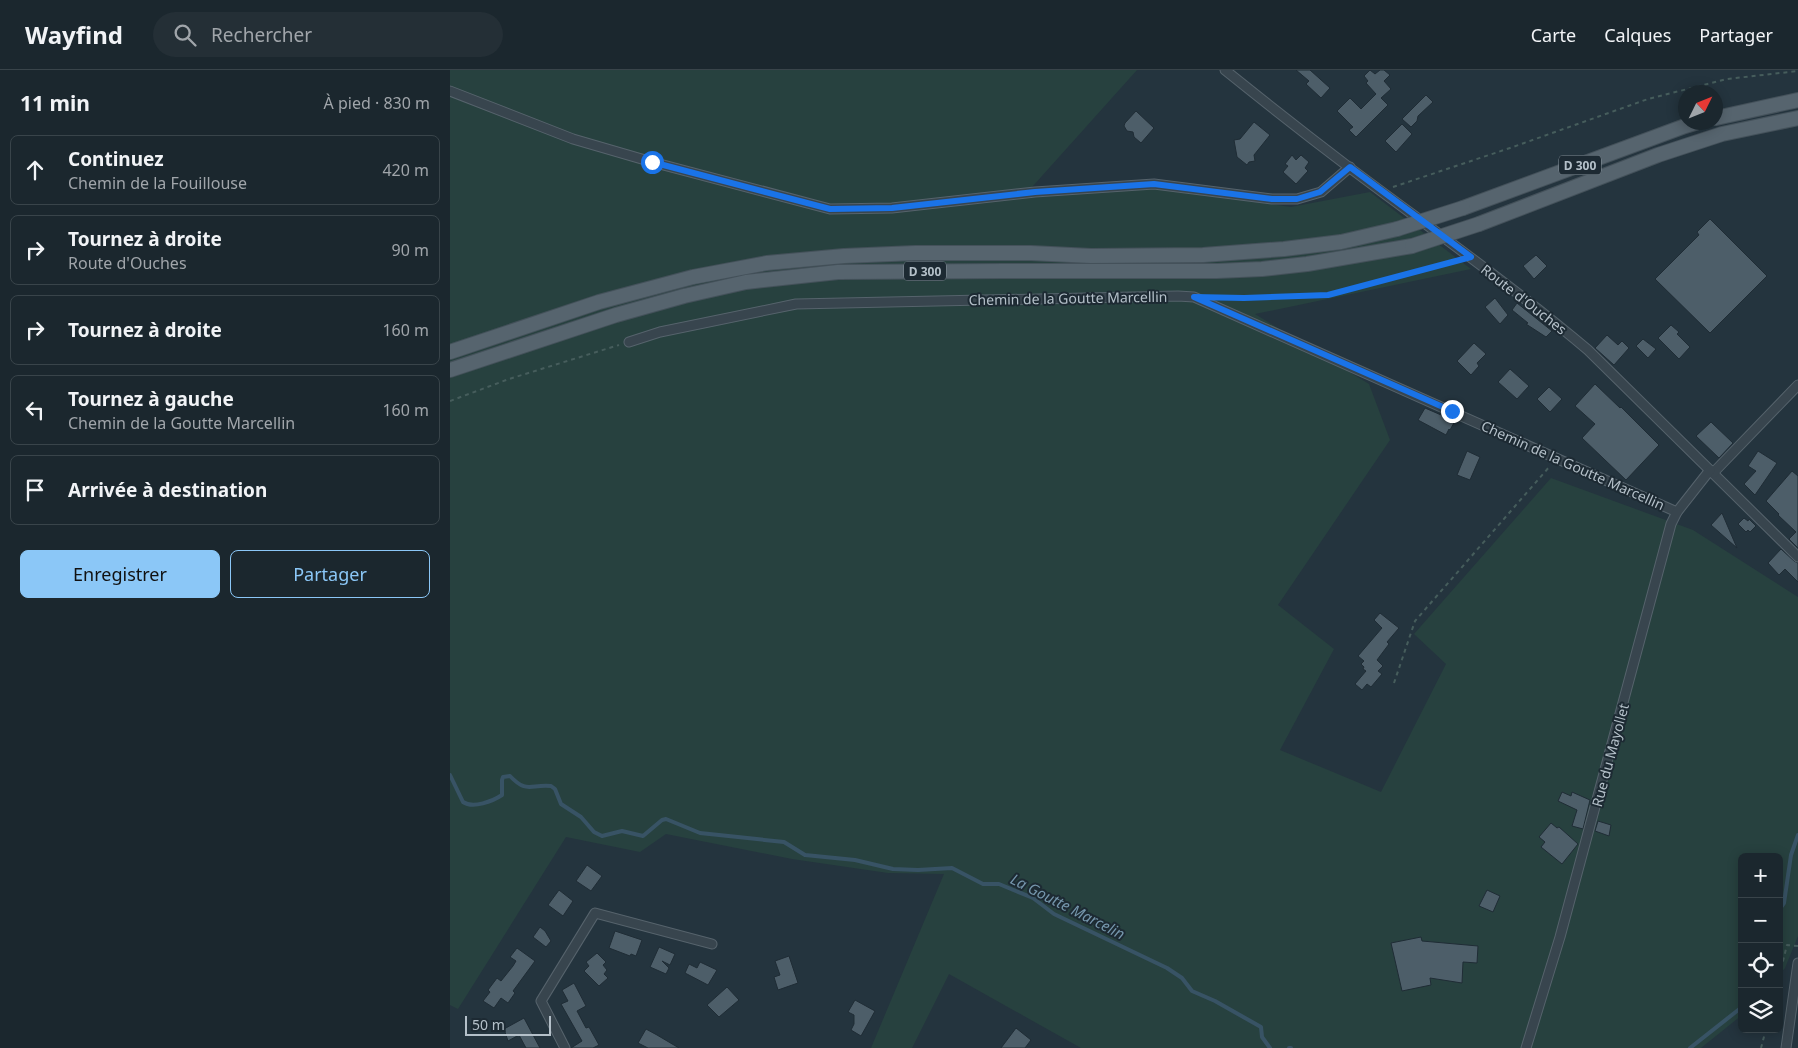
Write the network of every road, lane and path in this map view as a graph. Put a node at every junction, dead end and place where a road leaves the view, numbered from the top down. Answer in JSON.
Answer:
{"nodes":[{"id":1,"x":1224,"y":70,"type":"edge"},
{"id":2,"x":1798,"y":70,"type":"edge"},
{"id":3,"x":450,"y":91,"type":"edge"},
{"id":4,"x":1798,"y":100,"type":"edge"},
{"id":5,"x":1723,"y":116,"type":"edge"},
{"id":6,"x":1798,"y":118,"type":"edge"},
{"id":7,"x":1678,"y":129,"type":"edge"},
{"id":8,"x":1350,"y":167,"type":"junction"},
{"id":9,"x":1383,"y":192,"type":"junction"},
{"id":10,"x":1471,"y":257,"type":"junction"},
{"id":11,"x":1219,"y":298,"type":"dead end"},
{"id":12,"x":629,"y":342,"type":"joint"},
{"id":13,"x":450,"y":352,"type":"edge"},
{"id":14,"x":450,"y":370,"type":"edge"},
{"id":15,"x":1798,"y":385,"type":"edge"},
{"id":16,"x":450,"y":401,"type":"edge"},
{"id":17,"x":1557,"y":458,"type":"junction"},
{"id":18,"x":1712,"y":472,"type":"junction"},
{"id":19,"x":1677,"y":512,"type":"junction"},
{"id":20,"x":1798,"y":557,"type":"edge"},
{"id":21,"x":1394,"y":683,"type":"dead end"},
{"id":22,"x":712,"y":944,"type":"dead end"},
{"id":23,"x":1798,"y":946,"type":"edge"},
{"id":24,"x":1783,"y":961,"type":"edge"},
{"id":25,"x":1798,"y":963,"type":"edge"},
{"id":26,"x":1798,"y":972,"type":"edge"},
{"id":27,"x":1765,"y":1033,"type":"edge"},
{"id":28,"x":565,"y":1048,"type":"edge"},
{"id":29,"x":1526,"y":1048,"type":"edge"},
{"id":30,"x":1761,"y":1048,"type":"edge"},
{"id":31,"x":1786,"y":1048,"type":"edge"}],
"edges":[{"from":1,"to":8,"type":"street","name":"Route d'Ouches"},
{"from":2,"to":9,"type":"path"},
{"from":3,"to":8,"type":"street"},
{"from":4,"to":5,"type":"main road"},
{"from":6,"to":14,"type":"main road","number":"D 300","bridge":true},
{"from":7,"to":13,"type":"main road","number":"D 300","bridge":true},
{"from":8,"to":9,"type":"street","name":"Route d'Ouches"},
{"from":9,"to":10,"type":"street","name":"Route d'Ouches"},
{"from":10,"to":11,"type":"path"},
{"from":10,"to":18,"type":"street","name":"Route d'Ouches"},
{"from":12,"to":16,"type":"path"},
{"from":12,"to":17,"type":"street","name":"Chemin de la Goutte Marcellin"},
{"from":15,"to":18,"type":"street","name":"Rue du Mayollet"},
{"from":17,"to":19,"type":"street","name":"Chemin de la Goutte Marcellin"},
{"from":17,"to":21,"type":"path"},
{"from":18,"to":19,"type":"street","name":"Rue du Mayollet"},
{"from":18,"to":20,"type":"street","name":"Route d'Ouches"},
{"from":19,"to":29,"type":"street","name":"Rue du Mayollet"},
{"from":22,"to":28,"type":"street"},
{"from":23,"to":24,"type":"path"},
{"from":25,"to":26,"type":"street"},
{"from":26,"to":31,"type":"street"},
{"from":27,"to":30,"type":"path"}]}
